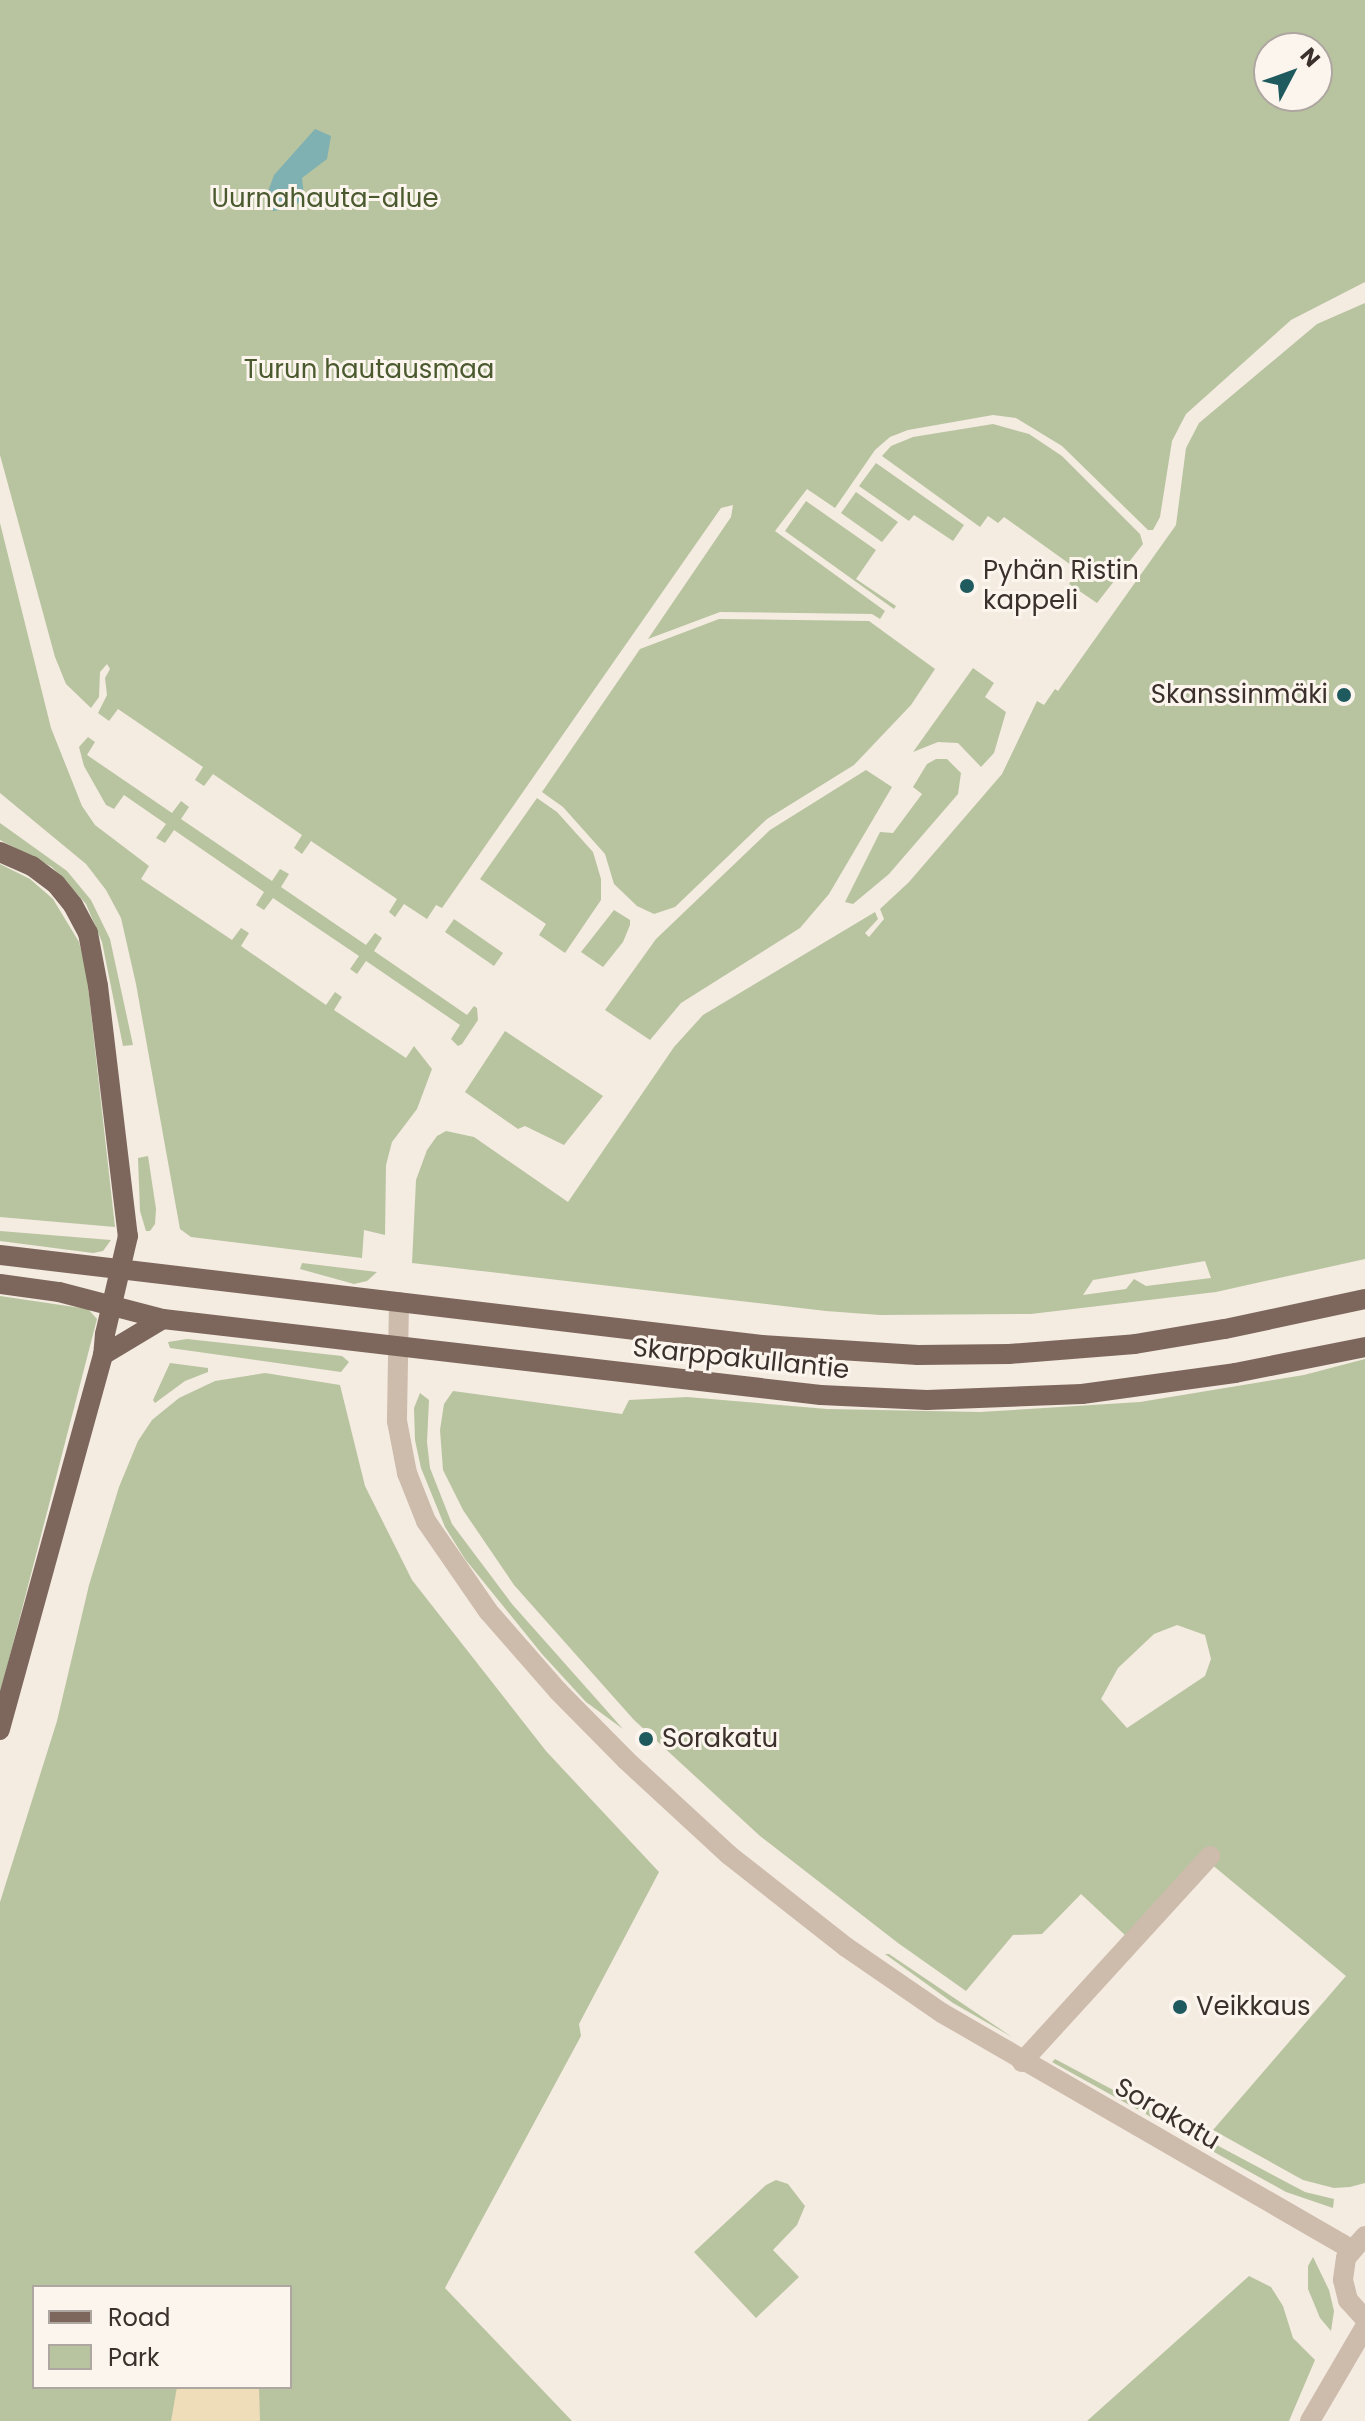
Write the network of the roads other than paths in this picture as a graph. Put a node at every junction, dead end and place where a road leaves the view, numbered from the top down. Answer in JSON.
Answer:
{"nodes":[{"id":1,"x":0,"y":852,"type":"edge"},
{"id":2,"x":0,"y":1255,"type":"edge"},
{"id":3,"x":122,"y":1270,"type":"junction"},
{"id":4,"x":0,"y":1284,"type":"edge"},
{"id":5,"x":1365,"y":1299,"type":"edge"},
{"id":6,"x":399,"y":1302,"type":"junction"},
{"id":7,"x":113,"y":1304,"type":"junction"},
{"id":8,"x":163,"y":1319,"type":"junction"},
{"id":9,"x":1365,"y":1347,"type":"edge"},
{"id":10,"x":397,"y":1348,"type":"junction"},
{"id":11,"x":103,"y":1355,"type":"junction"},
{"id":12,"x":0,"y":1730,"type":"edge"},
{"id":13,"x":1210,"y":1856,"type":"dead end"},
{"id":14,"x":1022,"y":2062,"type":"junction"},
{"id":15,"x":1358,"y":2242,"type":"edge"},
{"id":16,"x":1365,"y":2319,"type":"edge"},
{"id":17,"x":1365,"y":2327,"type":"edge"},
{"id":18,"x":1310,"y":2421,"type":"edge"}],
"edges":[{"from":1,"to":3,"type":"main road"},
{"from":2,"to":3,"type":"main road","name":"Skarppakullantie"},
{"from":3,"to":6,"type":"main road","name":"Skarppakullantie"},
{"from":3,"to":7,"type":"main road"},
{"from":4,"to":7,"type":"main road","name":"Skarppakullantie"},
{"from":5,"to":6,"type":"main road","name":"Skarppakullantie"},
{"from":6,"to":10,"type":"street","name":"Sorakatu"},
{"from":7,"to":8,"type":"main road","name":"Skarppakullantie"},
{"from":7,"to":11,"type":"main road"},
{"from":8,"to":10,"type":"main road","name":"Skarppakullantie"},
{"from":8,"to":11,"type":"main road"},
{"from":9,"to":10,"type":"main road","name":"Skarppakullantie"},
{"from":10,"to":14,"type":"street","name":"Sorakatu"},
{"from":11,"to":12,"type":"main road"},
{"from":13,"to":14,"type":"street"},
{"from":14,"to":15,"type":"street","name":"Sorakatu"},
{"from":15,"to":16,"type":"street"},
{"from":17,"to":18,"type":"street"}]}
